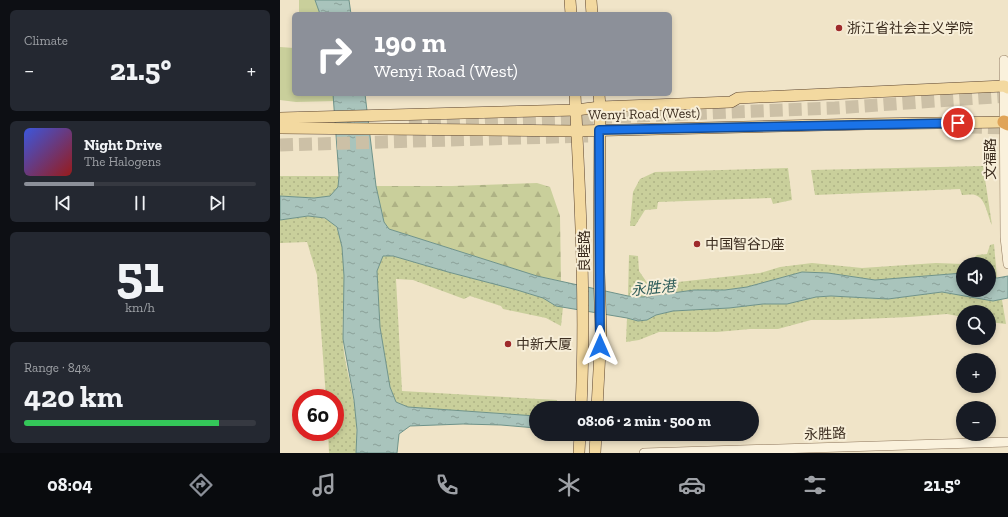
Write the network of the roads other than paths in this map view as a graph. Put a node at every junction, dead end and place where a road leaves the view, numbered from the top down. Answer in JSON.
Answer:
{"nodes":[{"id":1,"x":570,"y":0,"type":"edge"},
{"id":2,"x":591,"y":0,"type":"edge"},
{"id":3,"x":571,"y":12,"type":"edge"},
{"id":4,"x":592,"y":12,"type":"edge"},
{"id":5,"x":1004,"y":60,"type":"dead end"},
{"id":6,"x":1007,"y":87,"type":"edge"},
{"id":7,"x":575,"y":96,"type":"edge"},
{"id":8,"x":599,"y":96,"type":"edge"},
{"id":9,"x":600,"y":107,"type":"junction"},
{"id":10,"x":576,"y":110,"type":"junction"},
{"id":11,"x":280,"y":118,"type":"edge"},
{"id":12,"x":322,"y":123,"type":"junction"},
{"id":13,"x":1007,"y":123,"type":"edge"},
{"id":14,"x":280,"y":128,"type":"edge"},
{"id":15,"x":599,"y":130,"type":"junction"},
{"id":16,"x":577,"y":131,"type":"junction"},
{"id":17,"x":1007,"y":261,"type":"edge"},
{"id":18,"x":581,"y":401,"type":"edge"},
{"id":19,"x":597,"y":401,"type":"edge"},
{"id":20,"x":580,"y":441,"type":"edge"},
{"id":21,"x":596,"y":441,"type":"edge"},
{"id":22,"x":1008,"y":442,"type":"edge"},
{"id":23,"x":579,"y":453,"type":"edge"},
{"id":24,"x":595,"y":453,"type":"edge"},
{"id":25,"x":644,"y":453,"type":"edge"}],
"edges":[{"from":1,"to":3,"type":"main road"},
{"from":2,"to":4,"type":"main road"},
{"from":5,"to":6,"type":"street","name":"文福路"},
{"from":6,"to":9,"type":"main road","name":"Wenyi Road (West)"},
{"from":6,"to":13,"type":"street","name":"文福路"},
{"from":7,"to":10,"type":"main road"},
{"from":8,"to":9,"type":"main road","name":"良睦路"},
{"from":9,"to":10,"type":"main road","name":"Wenyi Road (West)"},
{"from":9,"to":15,"type":"main road","name":"良睦路"},
{"from":10,"to":12,"type":"main road","name":"Wenyi Road (West)"},
{"from":10,"to":16,"type":"main road"},
{"from":11,"to":12,"type":"main road","name":"Wenyi Road (West)"},
{"from":12,"to":14,"type":"main road","name":"Wenyi Road (West)"},
{"from":12,"to":16,"type":"main road","name":"Wenyi Road (West)"},
{"from":13,"to":15,"type":"main road","name":"Wenyi Road (West)"},
{"from":13,"to":17,"type":"street","name":"文福路"},
{"from":15,"to":16,"type":"main road","name":"Wenyi Road (West)"},
{"from":15,"to":19,"type":"main road","name":"良睦路"},
{"from":16,"to":18,"type":"main road"},
{"from":20,"to":23,"type":"main road"},
{"from":21,"to":24,"type":"main road"},
{"from":22,"to":25,"type":"street","name":"永胜路"}]}
